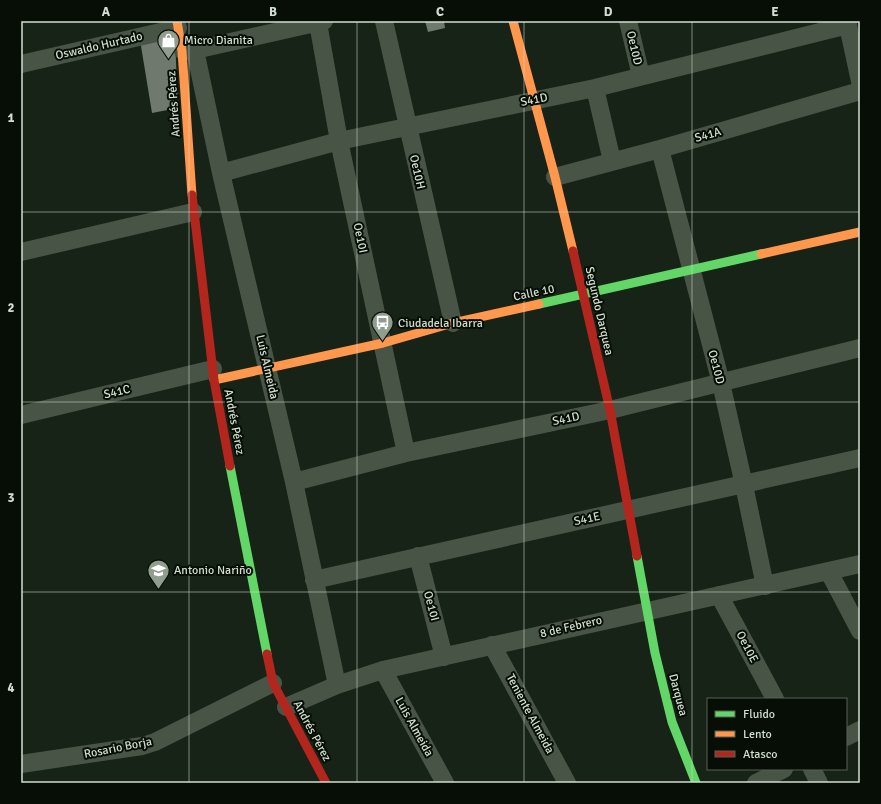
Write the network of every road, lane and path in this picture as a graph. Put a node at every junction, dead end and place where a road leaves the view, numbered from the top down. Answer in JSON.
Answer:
{"nodes":[{"id":1,"x":384,"y":21,"type":"edge"},
{"id":2,"x":514,"y":21,"type":"edge"},
{"id":3,"x":628,"y":21,"type":"edge"},
{"id":4,"x":321,"y":22,"type":"edge"},
{"id":5,"x":848,"y":23,"type":"edge"},
{"id":6,"x":177,"y":25,"type":"edge"},
{"id":7,"x":189,"y":50,"type":"junction"},
{"id":8,"x":21,"y":64,"type":"edge"},
{"id":9,"x":641,"y":76,"type":"junction"},
{"id":10,"x":860,"y":81,"type":"edge"},
{"id":11,"x":595,"y":88,"type":"junction"},
{"id":12,"x":860,"y":91,"type":"edge"},
{"id":13,"x":535,"y":100,"type":"junction"},
{"id":14,"x":406,"y":126,"type":"junction"},
{"id":15,"x":339,"y":141,"type":"junction"},
{"id":16,"x":660,"y":149,"type":"junction"},
{"id":17,"x":612,"y":161,"type":"junction"},
{"id":18,"x":220,"y":173,"type":"junction"},
{"id":19,"x":555,"y":177,"type":"junction"},
{"id":20,"x":193,"y":212,"type":"junction"},
{"id":21,"x":860,"y":232,"type":"edge"},
{"id":22,"x":21,"y":252,"type":"edge"},
{"id":23,"x":691,"y":271,"type":"junction"},
{"id":24,"x":584,"y":295,"type":"junction"},
{"id":25,"x":453,"y":323,"type":"junction"},
{"id":26,"x":383,"y":342,"type":"junction"},
{"id":27,"x":860,"y":348,"type":"edge"},
{"id":28,"x":268,"y":369,"type":"junction"},
{"id":29,"x":214,"y":375,"type":"junction"},
{"id":30,"x":721,"y":383,"type":"junction"},
{"id":31,"x":610,"y":410,"type":"junction"},
{"id":32,"x":21,"y":415,"type":"edge"},
{"id":33,"x":406,"y":453,"type":"junction"},
{"id":34,"x":860,"y":458,"type":"edge"},
{"id":35,"x":294,"y":482,"type":"junction"},
{"id":36,"x":744,"y":485,"type":"junction"},
{"id":37,"x":628,"y":511,"type":"junction"},
{"id":38,"x":418,"y":556,"type":"junction"},
{"id":39,"x":860,"y":564,"type":"edge"},
{"id":40,"x":829,"y":572,"type":"junction"},
{"id":41,"x":314,"y":580,"type":"junction"},
{"id":42,"x":765,"y":586,"type":"junction"},
{"id":43,"x":719,"y":595,"type":"junction"},
{"id":44,"x":646,"y":610,"type":"junction"},
{"id":45,"x":860,"y":631,"type":"edge"},
{"id":46,"x":492,"y":645,"type":"junction"},
{"id":47,"x":444,"y":657,"type":"junction"},
{"id":48,"x":384,"y":670,"type":"junction"},
{"id":49,"x":273,"y":682,"type":"junction"},
{"id":50,"x":337,"y":685,"type":"junction"},
{"id":51,"x":774,"y":698,"type":"edge"},
{"id":52,"x":286,"y":707,"type":"junction"},
{"id":53,"x":860,"y":730,"type":"edge"},
{"id":54,"x":847,"y":736,"type":"edge"},
{"id":55,"x":21,"y":764,"type":"edge"},
{"id":56,"x":782,"y":770,"type":"edge"},
{"id":57,"x":812,"y":770,"type":"edge"},
{"id":58,"x":326,"y":783,"type":"edge"},
{"id":59,"x":445,"y":783,"type":"edge"},
{"id":60,"x":567,"y":783,"type":"edge"},
{"id":61,"x":696,"y":783,"type":"edge"},
{"id":62,"x":756,"y":783,"type":"edge"},
{"id":63,"x":819,"y":783,"type":"edge"}],
"edges":[{"from":1,"to":14,"type":"street","name":"Oe10H"},
{"from":2,"to":13,"type":"street","name":"Segundo Darquea"},
{"from":3,"to":9,"type":"street","name":"Oe10D"},
{"from":4,"to":7,"type":"street"},
{"from":4,"to":15,"type":"street","name":"Oe10I"},
{"from":5,"to":9,"type":"street","name":"S41D"},
{"from":5,"to":10,"type":"street"},
{"from":6,"to":7,"type":"street","name":"Andrés Pérez"},
{"from":6,"to":8,"type":"street","name":"Oswaldo Hurtado"},
{"from":7,"to":18,"type":"street","name":"Luis Almeida"},
{"from":7,"to":20,"type":"street","name":"Andrés Pérez"},
{"from":9,"to":11,"type":"street","name":"S41D"},
{"from":11,"to":13,"type":"street","name":"S41D"},
{"from":11,"to":17,"type":"street"},
{"from":12,"to":16,"type":"street","name":"S41A"},
{"from":13,"to":14,"type":"street","name":"S41D"},
{"from":13,"to":19,"type":"street","name":"Segundo Darquea"},
{"from":14,"to":15,"type":"street","name":"S41D"},
{"from":14,"to":25,"type":"street","name":"Oe10H"},
{"from":15,"to":18,"type":"street","name":"S41D"},
{"from":15,"to":26,"type":"street","name":"Oe10I"},
{"from":16,"to":17,"type":"street","name":"S41A"},
{"from":16,"to":23,"type":"street","name":"Oe10D"},
{"from":17,"to":19,"type":"street","name":"S41A"},
{"from":18,"to":28,"type":"street","name":"Luis Almeida"},
{"from":19,"to":24,"type":"street","name":"Segundo Darquea"},
{"from":20,"to":22,"type":"street"},
{"from":20,"to":29,"type":"street","name":"Andrés Pérez"},
{"from":21,"to":23,"type":"street","name":"Calle 10"},
{"from":23,"to":24,"type":"street","name":"Calle 10"},
{"from":23,"to":30,"type":"street","name":"Oe10D"},
{"from":24,"to":25,"type":"street","name":"Calle 10"},
{"from":24,"to":31,"type":"street","name":"Segundo Darquea"},
{"from":25,"to":26,"type":"street","name":"Calle 10"},
{"from":26,"to":28,"type":"street","name":"Calle 10"},
{"from":26,"to":33,"type":"street","name":"Oe10I"},
{"from":27,"to":30,"type":"street","name":"S41D"},
{"from":28,"to":29,"type":"street","name":"Calle 10"},
{"from":28,"to":35,"type":"street","name":"Luis Almeida"},
{"from":29,"to":32,"type":"street","name":"S41C"},
{"from":29,"to":49,"type":"street","name":"Andrés Pérez"},
{"from":30,"to":31,"type":"street","name":"S41D"},
{"from":30,"to":36,"type":"street","name":"Oe10D"},
{"from":31,"to":33,"type":"street","name":"S41D"},
{"from":31,"to":37,"type":"street","name":"Segundo Darquea"},
{"from":33,"to":35,"type":"street","name":"S41D"},
{"from":34,"to":36,"type":"street","name":"S41E"},
{"from":35,"to":41,"type":"street","name":"Luis Almeida"},
{"from":36,"to":37,"type":"street","name":"S41E"},
{"from":36,"to":42,"type":"street","name":"Oe10D"},
{"from":37,"to":38,"type":"street","name":"S41E"},
{"from":37,"to":44,"type":"street","name":"Segundo Darquea"},
{"from":38,"to":41,"type":"street","name":"S41E"},
{"from":38,"to":47,"type":"street","name":"Oe10I"},
{"from":39,"to":40,"type":"street","name":"8 de Febrero"},
{"from":40,"to":42,"type":"street","name":"8 de Febrero"},
{"from":40,"to":45,"type":"street"},
{"from":41,"to":50,"type":"street","name":"Luis Almeida"},
{"from":42,"to":43,"type":"street","name":"8 de Febrero"},
{"from":43,"to":44,"type":"street","name":"8 de Febrero"},
{"from":43,"to":51,"type":"street","name":"Oe10E"},
{"from":44,"to":46,"type":"street","name":"8 de Febrero"},
{"from":44,"to":61,"type":"street","name":"Darquea"},
{"from":46,"to":47,"type":"street","name":"8 de Febrero"},
{"from":46,"to":60,"type":"street","name":"Teniente Almeida"},
{"from":47,"to":48,"type":"street","name":"8 de Febrero"},
{"from":48,"to":50,"type":"street","name":"8 de Febrero"},
{"from":48,"to":59,"type":"street","name":"Luis Almeida"},
{"from":49,"to":52,"type":"street","name":"Andrés Pérez"},
{"from":49,"to":55,"type":"street","name":"Rosario Borja"},
{"from":50,"to":52,"type":"street","name":"8 de Febrero"},
{"from":52,"to":58,"type":"street","name":"Andrés Pérez"},
{"from":53,"to":54,"type":"street"},
{"from":56,"to":62,"type":"street"},
{"from":57,"to":63,"type":"street"}]}
